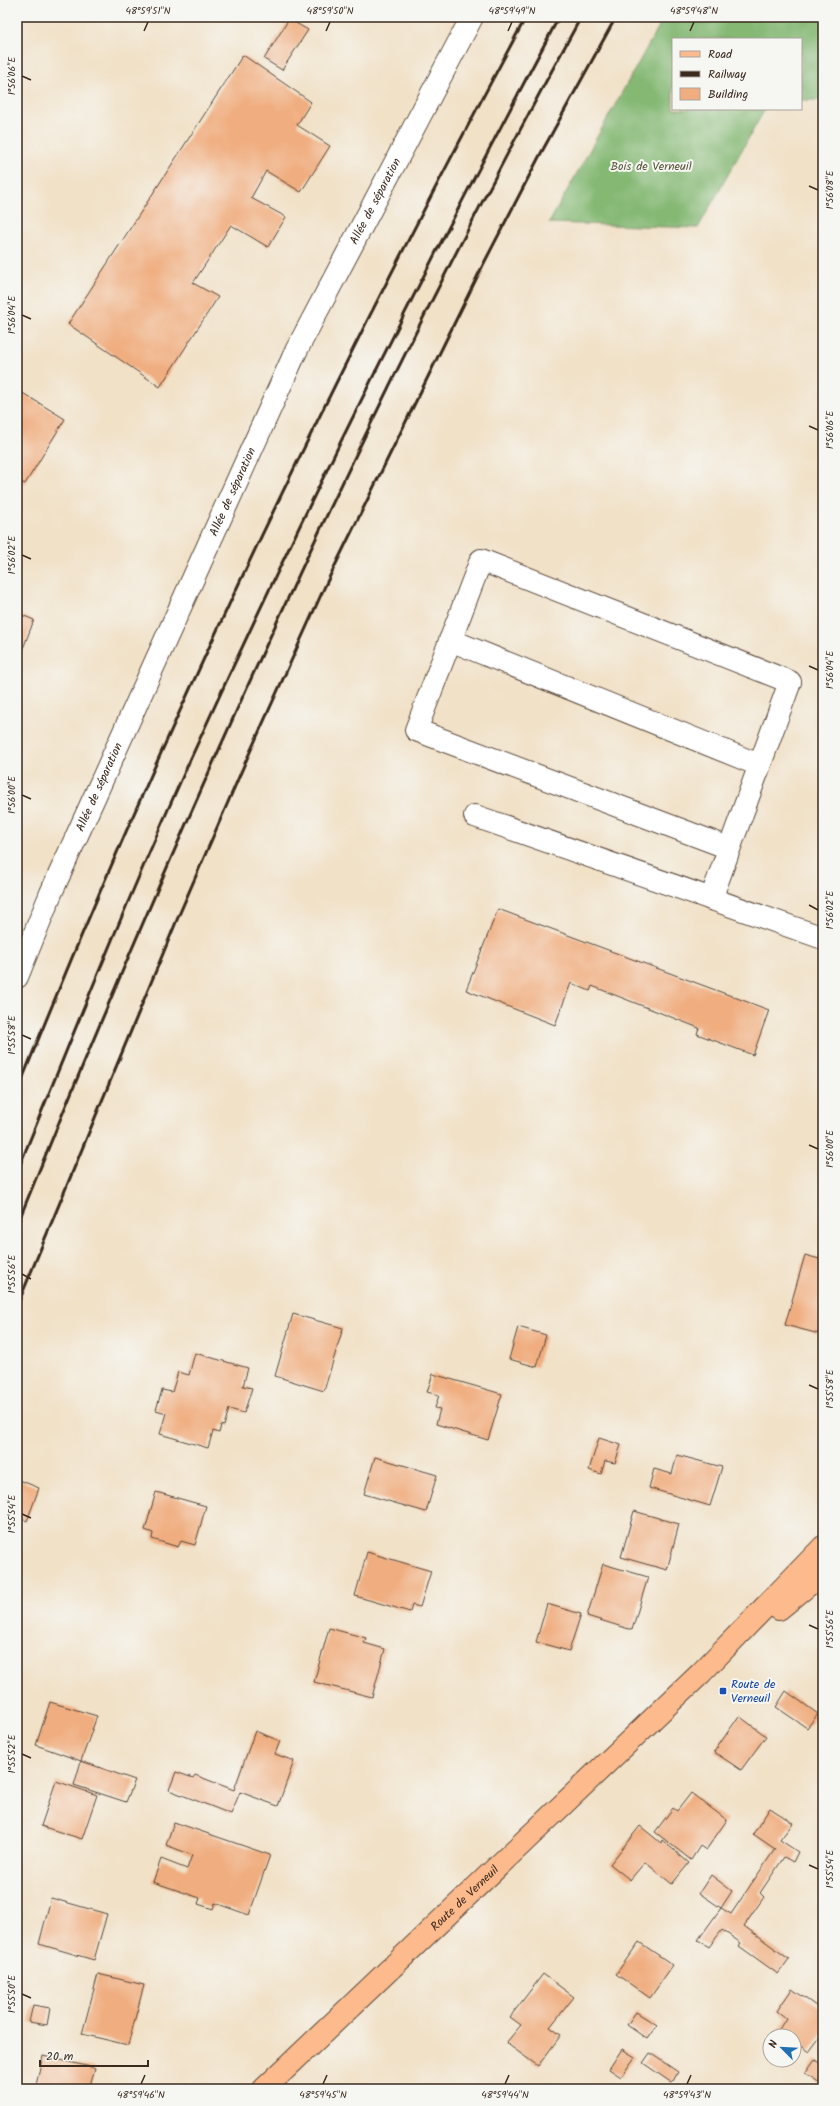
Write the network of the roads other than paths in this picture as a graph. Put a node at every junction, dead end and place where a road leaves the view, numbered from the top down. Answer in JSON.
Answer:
{"nodes":[{"id":1,"x":472,"y":17,"type":"edge"},
{"id":2,"x":450,"y":640,"type":"junction"},
{"id":3,"x":759,"y":766,"type":"junction"},
{"id":4,"x":475,"y":816,"type":"dead end"},
{"id":5,"x":729,"y":848,"type":"junction"},
{"id":6,"x":711,"y":899,"type":"junction"},
{"id":7,"x":823,"y":938,"type":"edge"},
{"id":8,"x":17,"y":977,"type":"edge"},
{"id":9,"x":823,"y":1547,"type":"edge"},
{"id":10,"x":823,"y":1573,"type":"edge"},
{"id":11,"x":701,"y":1673,"type":"junction"},
{"id":12,"x":264,"y":2089,"type":"edge"}],
"edges":[{"from":1,"to":8,"type":"street","name":"Allée de séparation"},
{"from":2,"to":3,"type":"street"},
{"from":2,"to":3,"type":"street"},
{"from":2,"to":5,"type":"street"},
{"from":3,"to":5,"type":"street"},
{"from":4,"to":6,"type":"street"},
{"from":5,"to":6,"type":"street"},
{"from":6,"to":7,"type":"street"},
{"from":9,"to":11,"type":"main road","name":"Route de Verneuil"},
{"from":10,"to":11,"type":"main road","name":"Route de Verneuil"},
{"from":11,"to":12,"type":"main road","name":"Route de Verneuil"}]}
